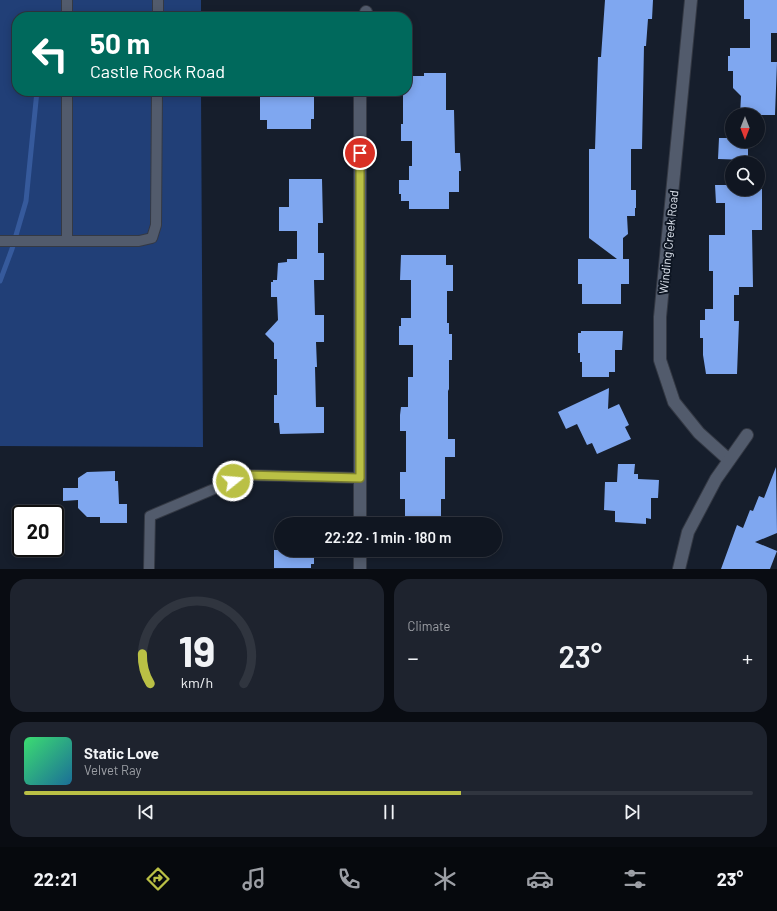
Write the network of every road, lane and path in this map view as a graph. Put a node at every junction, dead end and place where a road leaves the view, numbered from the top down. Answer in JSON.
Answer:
{"nodes":[{"id":1,"x":67,"y":0,"type":"edge"},
{"id":2,"x":158,"y":0,"type":"edge"},
{"id":3,"x":691,"y":0,"type":"edge"},
{"id":4,"x":67,"y":12,"type":"edge"},
{"id":5,"x":158,"y":12,"type":"edge"},
{"id":6,"x":67,"y":96,"type":"edge"},
{"id":7,"x":157,"y":96,"type":"edge"},
{"id":8,"x":360,"y":96,"type":"edge"},
{"id":9,"x":67,"y":240,"type":"junction"},
{"id":10,"x":0,"y":241,"type":"edge"},
{"id":11,"x":747,"y":435,"type":"dead end"},
{"id":12,"x":729,"y":460,"type":"junction"},
{"id":13,"x":360,"y":478,"type":"junction"},
{"id":14,"x":360,"y":517,"type":"edge"},
{"id":15,"x":360,"y":557,"type":"edge"},
{"id":16,"x":149,"y":569,"type":"edge"},
{"id":17,"x":360,"y":569,"type":"edge"},
{"id":18,"x":679,"y":569,"type":"edge"}],
"edges":[{"from":1,"to":4,"type":"lane"},
{"from":2,"to":5,"type":"lane"},
{"from":3,"to":12,"type":"street","name":"Winding Creek Road"},
{"from":6,"to":9,"type":"lane"},
{"from":7,"to":9,"type":"lane"},
{"from":8,"to":13,"type":"street"},
{"from":9,"to":10,"type":"lane"},
{"from":11,"to":12,"type":"street"},
{"from":12,"to":18,"type":"street"},
{"from":13,"to":14,"type":"street"},
{"from":13,"to":16,"type":"lane"},
{"from":15,"to":17,"type":"street"}]}
